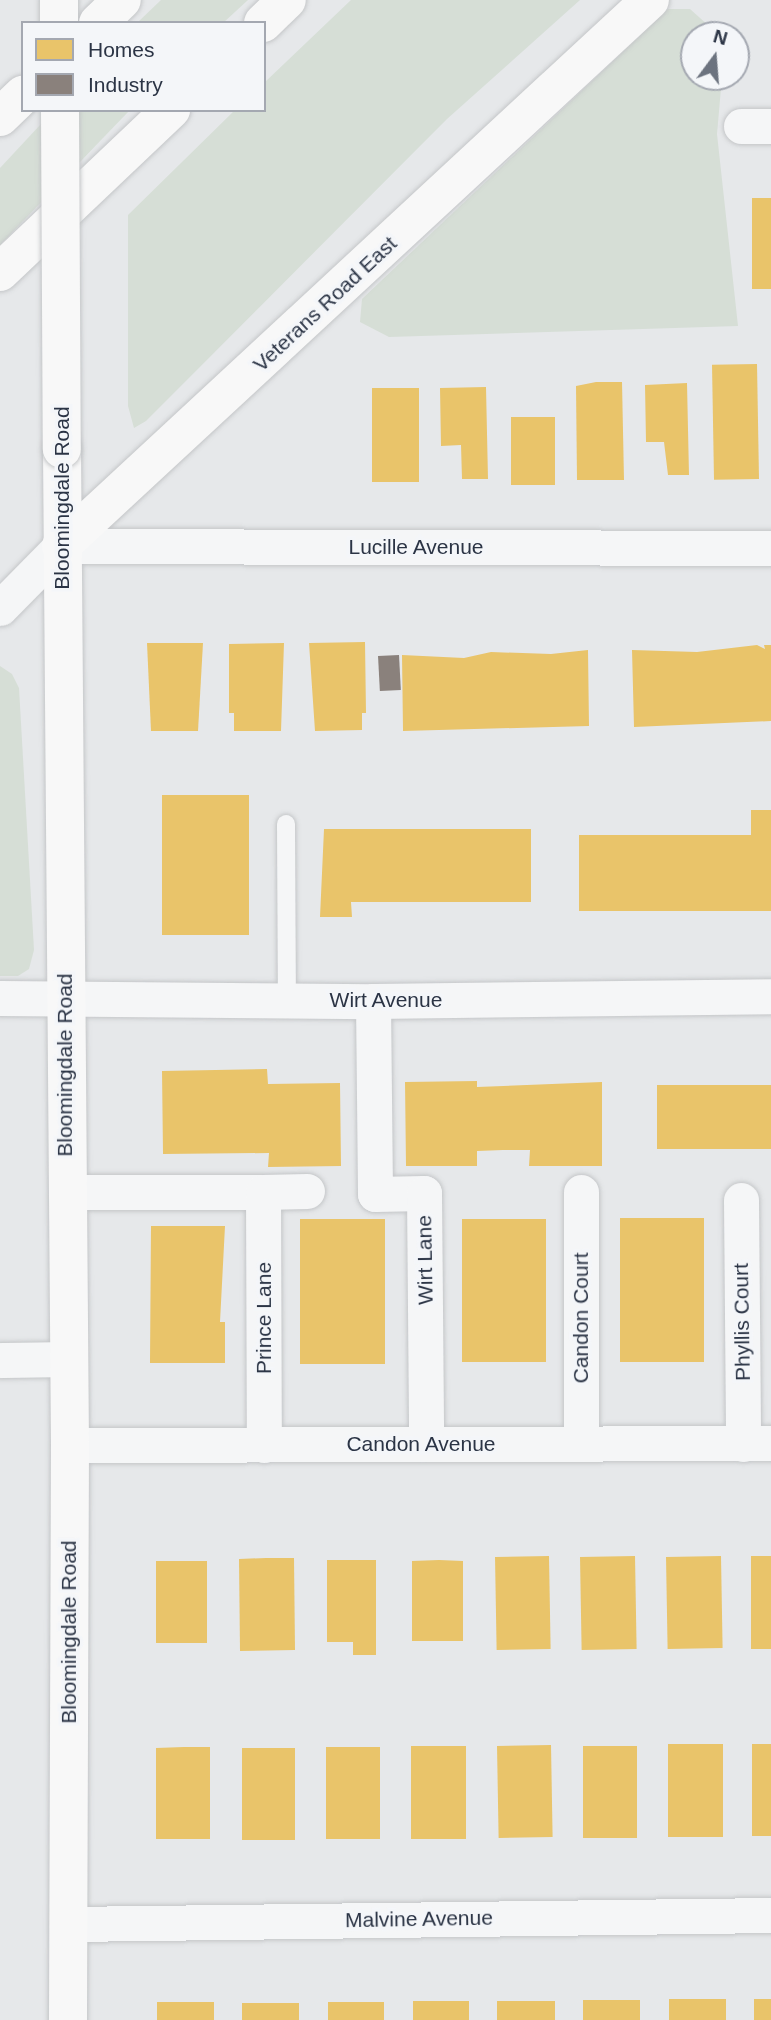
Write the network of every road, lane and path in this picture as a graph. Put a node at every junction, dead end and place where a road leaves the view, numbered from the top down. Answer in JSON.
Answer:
{"nodes":[{"id":1,"x":59,"y":0,"type":"edge"},
{"id":2,"x":122,"y":0,"type":"edge"},
{"id":3,"x":287,"y":0,"type":"edge"},
{"id":4,"x":650,"y":0,"type":"edge"},
{"id":5,"x":59,"y":21,"type":"edge"},
{"id":6,"x":100,"y":21,"type":"edge"},
{"id":7,"x":265,"y":21,"type":"edge"},
{"id":8,"x":21,"y":97,"type":"edge"},
{"id":9,"x":60,"y":112,"type":"edge"},
{"id":10,"x":169,"y":112,"type":"edge"},
{"id":11,"x":0,"y":117,"type":"edge"},
{"id":12,"x":0,"y":272,"type":"edge"},
{"id":13,"x":61,"y":546,"type":"junction"},
{"id":14,"x":771,"y":548,"type":"edge"},
{"id":15,"x":0,"y":608,"type":"edge"},
{"id":16,"x":286,"y":824,"type":"dead end"},
{"id":17,"x":771,"y":996,"type":"edge"},
{"id":18,"x":0,"y":998,"type":"edge"},
{"id":19,"x":64,"y":998,"type":"junction"},
{"id":20,"x":287,"y":1000,"type":"junction"},
{"id":21,"x":373,"y":1001,"type":"junction"},
{"id":22,"x":307,"y":1191,"type":"dead end"},
{"id":23,"x":65,"y":1192,"type":"junction"},
{"id":24,"x":263,"y":1192,"type":"junction"},
{"id":25,"x":581,"y":1192,"type":"dead end"},
{"id":26,"x":741,"y":1200,"type":"dead end"},
{"id":27,"x":68,"y":1359,"type":"junction"},
{"id":28,"x":0,"y":1360,"type":"edge"},
{"id":29,"x":426,"y":1444,"type":"junction"},
{"id":30,"x":581,"y":1444,"type":"junction"},
{"id":31,"x":757,"y":1444,"type":"edge"},
{"id":32,"x":70,"y":1445,"type":"junction"},
{"id":33,"x":264,"y":1445,"type":"junction"},
{"id":34,"x":771,"y":1914,"type":"edge"},
{"id":35,"x":68,"y":1924,"type":"junction"},
{"id":36,"x":68,"y":2020,"type":"edge"}],
"edges":[{"from":1,"to":5,"type":"main road"},
{"from":2,"to":6,"type":"main road"},
{"from":3,"to":7,"type":"main road"},
{"from":4,"to":13,"type":"main road","name":"Veterans Road East"},
{"from":8,"to":11,"type":"main road"},
{"from":9,"to":13,"type":"main road","name":"Bloomingdale Road","bridge":true},
{"from":10,"to":12,"type":"main road"},
{"from":13,"to":14,"type":"street","name":"Lucille Avenue"},
{"from":13,"to":15,"type":"street","name":"Veterans Road East"},
{"from":13,"to":19,"type":"main road","name":"Bloomingdale Road"},
{"from":16,"to":20,"type":"lane"},
{"from":17,"to":21,"type":"street","name":"Wirt Avenue"},
{"from":18,"to":19,"type":"street","name":"Wirt Avenue"},
{"from":19,"to":20,"type":"street","name":"Wirt Avenue"},
{"from":19,"to":23,"type":"main road","name":"Bloomingdale Road"},
{"from":20,"to":21,"type":"street","name":"Wirt Avenue"},
{"from":21,"to":29,"type":"street","name":"Wirt Lane"},
{"from":22,"to":24,"type":"street"},
{"from":23,"to":24,"type":"street"},
{"from":23,"to":27,"type":"main road","name":"Bloomingdale Road"},
{"from":24,"to":33,"type":"street","name":"Prince Lane"},
{"from":25,"to":30,"type":"street","name":"Candon Court"},
{"from":26,"to":31,"type":"street","name":"Phyllis Court"},
{"from":27,"to":28,"type":"street"},
{"from":27,"to":32,"type":"main road","name":"Bloomingdale Road"},
{"from":29,"to":30,"type":"street","name":"Candon Avenue"},
{"from":29,"to":33,"type":"street","name":"Candon Avenue"},
{"from":30,"to":31,"type":"street","name":"Candon Avenue"},
{"from":32,"to":33,"type":"street","name":"Candon Avenue"},
{"from":32,"to":35,"type":"main road","name":"Bloomingdale Road"},
{"from":34,"to":35,"type":"street","name":"Malvine Avenue"},
{"from":35,"to":36,"type":"main road","name":"Bloomingdale Road"}]}
